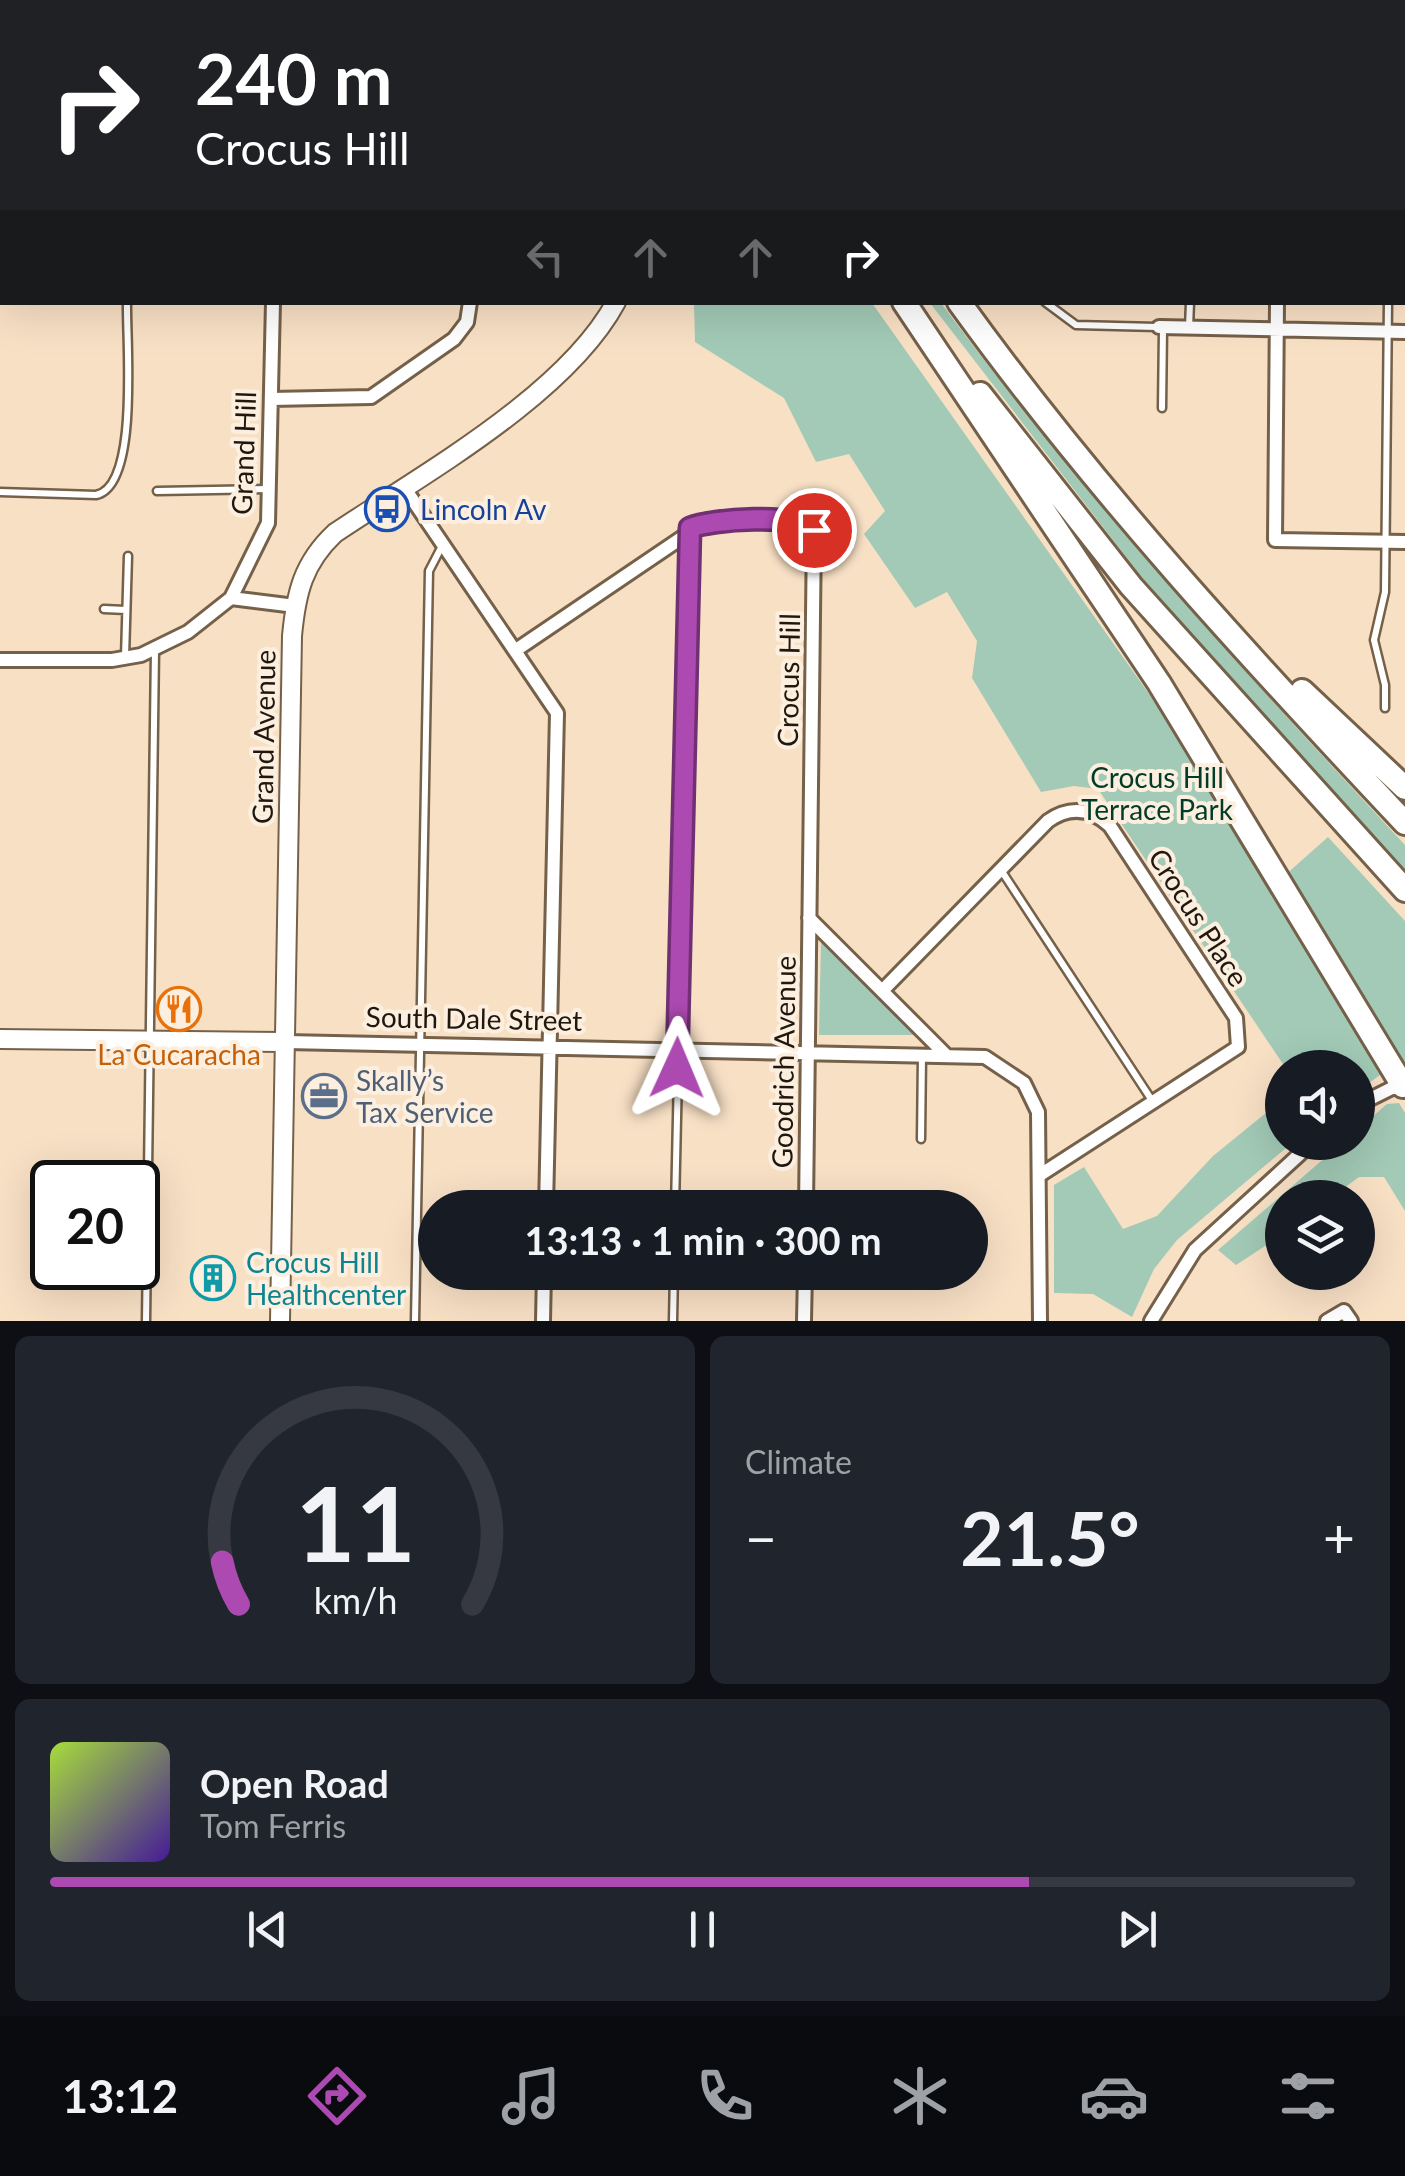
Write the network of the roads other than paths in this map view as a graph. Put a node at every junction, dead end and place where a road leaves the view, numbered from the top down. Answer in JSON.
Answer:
{"nodes":[{"id":1,"x":126,"y":305,"type":"edge"},
{"id":2,"x":273,"y":305,"type":"edge"},
{"id":3,"x":470,"y":305,"type":"edge"},
{"id":4,"x":614,"y":305,"type":"edge"},
{"id":5,"x":906,"y":305,"type":"edge"},
{"id":6,"x":915,"y":305,"type":"edge"},
{"id":7,"x":960,"y":305,"type":"edge"},
{"id":8,"x":1049,"y":305,"type":"edge"},
{"id":9,"x":1190,"y":305,"type":"edge"},
{"id":10,"x":1277,"y":305,"type":"edge"},
{"id":11,"x":1388,"y":305,"type":"edge"},
{"id":12,"x":1161,"y":327,"type":"junction"},
{"id":13,"x":1189,"y":329,"type":"junction"},
{"id":14,"x":1277,"y":330,"type":"junction"},
{"id":15,"x":1388,"y":332,"type":"junction"},
{"id":16,"x":1405,"y":332,"type":"edge"},
{"id":17,"x":271,"y":398,"type":"junction"},
{"id":18,"x":1162,"y":408,"type":"dead end"},
{"id":19,"x":404,"y":487,"type":"junction"},
{"id":20,"x":270,"y":489,"type":"junction"},
{"id":21,"x":156,"y":491,"type":"dead end"},
{"id":22,"x":0,"y":492,"type":"edge"},
{"id":23,"x":690,"y":528,"type":"junction"},
{"id":24,"x":1386,"y":542,"type":"junction"},
{"id":25,"x":1405,"y":542,"type":"edge"},
{"id":26,"x":442,"y":545,"type":"junction"},
{"id":27,"x":128,"y":556,"type":"dead end"},
{"id":28,"x":232,"y":598,"type":"junction"},
{"id":29,"x":295,"y":606,"type":"junction"},
{"id":30,"x":104,"y":609,"type":"dead end"},
{"id":31,"x":126,"y":610,"type":"junction"},
{"id":32,"x":1220,"y":626,"type":"junction"},
{"id":33,"x":156,"y":650,"type":"junction"},
{"id":34,"x":516,"y":650,"type":"junction"},
{"id":35,"x":125,"y":658,"type":"junction"},
{"id":36,"x":0,"y":660,"type":"edge"},
{"id":37,"x":1385,"y":708,"type":"dead end"},
{"id":38,"x":1405,"y":788,"type":"edge"},
{"id":39,"x":1405,"y":823,"type":"edge"},
{"id":40,"x":1001,"y":869,"type":"junction"},
{"id":41,"x":1405,"y":890,"type":"edge"},
{"id":42,"x":809,"y":918,"type":"junction"},
{"id":43,"x":882,"y":990,"type":"junction"},
{"id":44,"x":0,"y":1039,"type":"edge"},
{"id":45,"x":151,"y":1040,"type":"junction"},
{"id":46,"x":286,"y":1042,"type":"junction"},
{"id":47,"x":421,"y":1045,"type":"junction"},
{"id":48,"x":549,"y":1047,"type":"junction"},
{"id":49,"x":678,"y":1050,"type":"junction"},
{"id":50,"x":809,"y":1052,"type":"junction"},
{"id":51,"x":922,"y":1054,"type":"junction"},
{"id":52,"x":946,"y":1054,"type":"junction"},
{"id":53,"x":1404,"y":1088,"type":"edge"},
{"id":54,"x":1375,"y":1099,"type":"edge"},
{"id":55,"x":1154,"y":1103,"type":"junction"},
{"id":56,"x":922,"y":1139,"type":"dead end"},
{"id":57,"x":1292,"y":1160,"type":"edge"},
{"id":58,"x":1040,"y":1176,"type":"junction"},
{"id":59,"x":546,"y":1190,"type":"edge"},
{"id":60,"x":675,"y":1190,"type":"edge"},
{"id":61,"x":806,"y":1190,"type":"edge"},
{"id":62,"x":544,"y":1290,"type":"edge"},
{"id":63,"x":674,"y":1290,"type":"edge"},
{"id":64,"x":805,"y":1290,"type":"edge"},
{"id":65,"x":146,"y":1321,"type":"edge"},
{"id":66,"x":280,"y":1321,"type":"edge"},
{"id":67,"x":416,"y":1321,"type":"edge"},
{"id":68,"x":543,"y":1321,"type":"edge"},
{"id":69,"x":673,"y":1321,"type":"edge"},
{"id":70,"x":804,"y":1321,"type":"edge"},
{"id":71,"x":1040,"y":1321,"type":"edge"},
{"id":72,"x":1151,"y":1321,"type":"edge"},
{"id":73,"x":1327,"y":1321,"type":"edge"},
{"id":74,"x":1351,"y":1321,"type":"edge"}],
"edges":[{"from":1,"to":22,"type":"lane"},
{"from":2,"to":17,"type":"street","name":"Grand Hill"},
{"from":3,"to":17,"type":"street"},
{"from":4,"to":19,"type":"main road","name":"Grand Avenue"},
{"from":5,"to":53,"type":"highway"},
{"from":6,"to":41,"type":"highway"},
{"from":7,"to":32,"type":"highway"},
{"from":8,"to":12,"type":"lane"},
{"from":9,"to":13,"type":"lane"},
{"from":10,"to":14,"type":"street"},
{"from":11,"to":15,"type":"lane"},
{"from":12,"to":13,"type":"street"},
{"from":12,"to":18,"type":"lane"},
{"from":13,"to":14,"type":"street"},
{"from":14,"to":15,"type":"street"},
{"from":14,"to":24,"type":"street"},
{"from":15,"to":16,"type":"street"},
{"from":15,"to":24,"type":"lane"},
{"from":17,"to":20,"type":"street","name":"Grand Hill"},
{"from":19,"to":26,"type":"street"},
{"from":19,"to":29,"type":"main road","name":"Grand Avenue"},
{"from":20,"to":21,"type":"lane"},
{"from":20,"to":28,"type":"street","name":"Grand Hill"},
{"from":23,"to":34,"type":"street","name":"Crocus Hill"},
{"from":23,"to":42,"type":"street","name":"Crocus Hill"},
{"from":23,"to":49,"type":"lane"},
{"from":24,"to":25,"type":"street"},
{"from":24,"to":37,"type":"lane"},
{"from":26,"to":34,"type":"street"},
{"from":26,"to":47,"type":"lane"},
{"from":27,"to":31,"type":"lane"},
{"from":28,"to":29,"type":"street"},
{"from":28,"to":33,"type":"street"},
{"from":29,"to":46,"type":"main road","name":"Grand Avenue"},
{"from":30,"to":31,"type":"lane"},
{"from":31,"to":35,"type":"lane"},
{"from":32,"to":38,"type":"highway"},
{"from":32,"to":39,"type":"highway"},
{"from":33,"to":35,"type":"street"},
{"from":33,"to":45,"type":"lane"},
{"from":34,"to":48,"type":"street"},
{"from":35,"to":36,"type":"street"},
{"from":40,"to":43,"type":"street","name":"Crocus Place"},
{"from":40,"to":55,"type":"lane"},
{"from":40,"to":55,"type":"street","name":"Crocus Place"},
{"from":42,"to":43,"type":"street"},
{"from":42,"to":50,"type":"street","name":"Goodrich Avenue"},
{"from":43,"to":52,"type":"street"},
{"from":44,"to":45,"type":"main road","name":"South Dale Street"},
{"from":45,"to":46,"type":"main road","name":"South Dale Street"},
{"from":45,"to":65,"type":"lane"},
{"from":46,"to":47,"type":"street","name":"South Dale Street"},
{"from":46,"to":66,"type":"main road","name":"Grand Avenue"},
{"from":47,"to":48,"type":"street","name":"South Dale Street"},
{"from":47,"to":67,"type":"lane"},
{"from":48,"to":49,"type":"street","name":"South Dale Street"},
{"from":48,"to":59,"type":"street"},
{"from":49,"to":50,"type":"street","name":"South Dale Street"},
{"from":49,"to":60,"type":"lane"},
{"from":50,"to":51,"type":"street","name":"South Dale Street"},
{"from":50,"to":61,"type":"street","name":"Goodrich Avenue"},
{"from":51,"to":52,"type":"street","name":"South Dale Street"},
{"from":51,"to":56,"type":"lane"},
{"from":52,"to":58,"type":"street","name":"South Dale Street"},
{"from":53,"to":54,"type":"street"},
{"from":55,"to":58,"type":"street","name":"Crocus Place"},
{"from":57,"to":72,"type":"street"},
{"from":58,"to":71,"type":"street","name":"South Dale Street"},
{"from":62,"to":68,"type":"street"},
{"from":63,"to":69,"type":"lane"},
{"from":64,"to":70,"type":"street"},
{"from":73,"to":74,"type":"street"}]}
